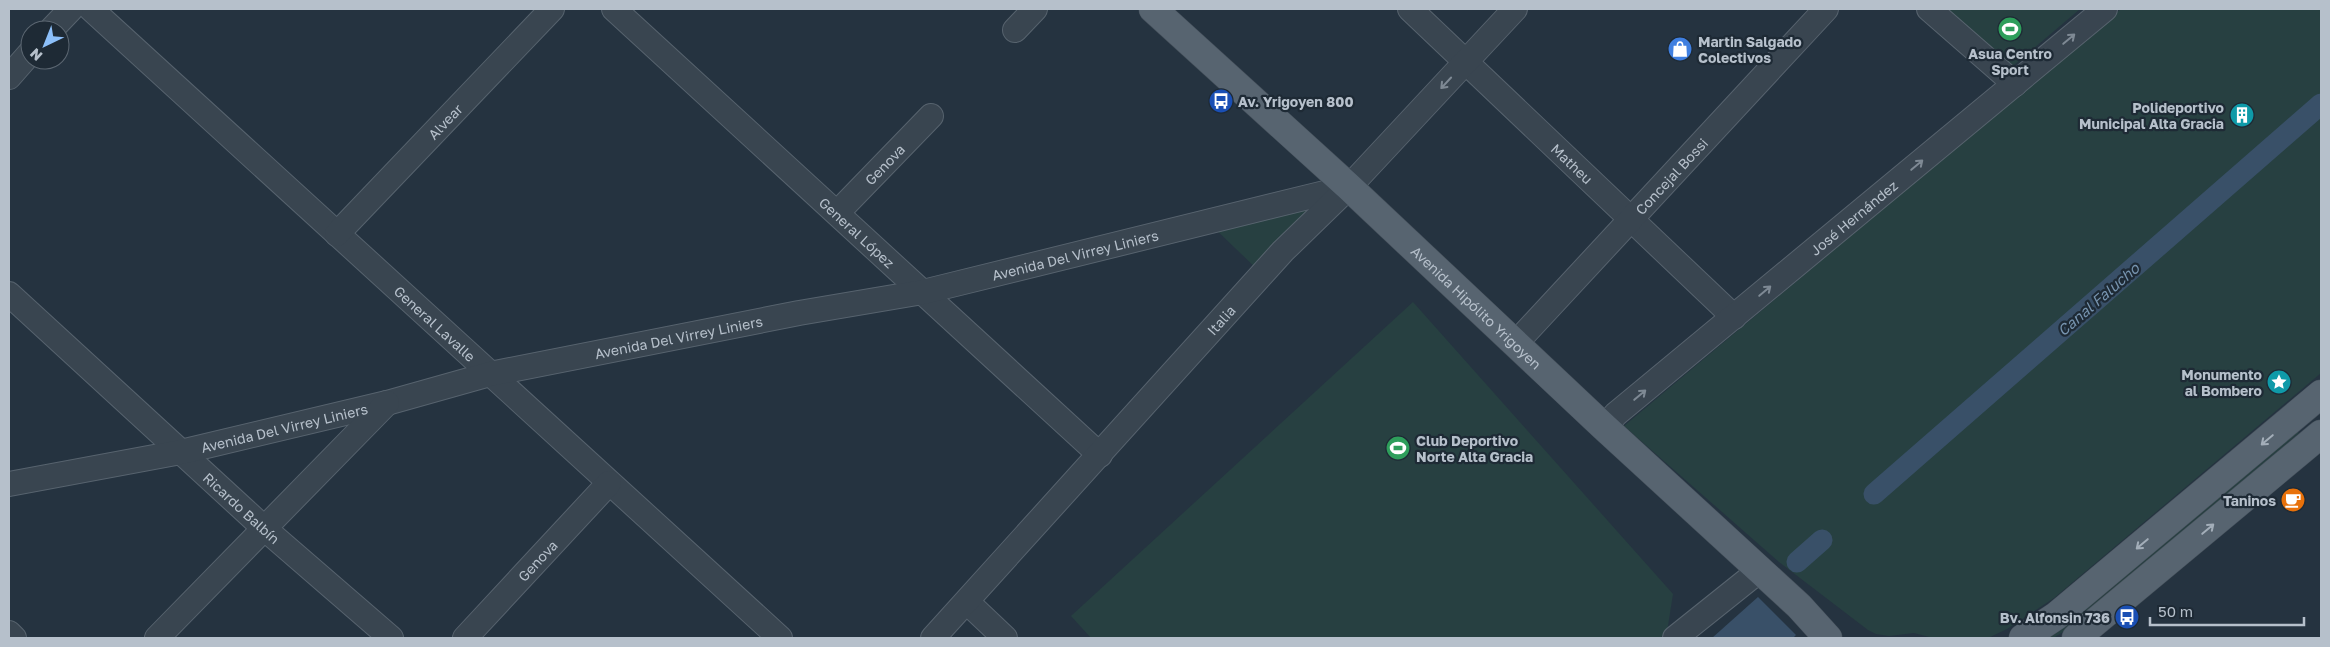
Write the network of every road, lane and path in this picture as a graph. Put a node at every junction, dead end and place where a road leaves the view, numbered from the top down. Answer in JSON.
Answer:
{"nodes":[{"id":1,"x":71,"y":9,"type":"edge"},
{"id":2,"x":91,"y":9,"type":"edge"},
{"id":3,"x":552,"y":9,"type":"edge"},
{"id":4,"x":614,"y":9,"type":"edge"},
{"id":5,"x":1035,"y":9,"type":"edge"},
{"id":6,"x":1154,"y":9,"type":"edge"},
{"id":7,"x":1410,"y":9,"type":"edge"},
{"id":8,"x":1515,"y":9,"type":"edge"},
{"id":9,"x":1826,"y":9,"type":"edge"},
{"id":10,"x":1929,"y":9,"type":"edge"},
{"id":11,"x":2105,"y":9,"type":"edge"},
{"id":12,"x":61,"y":20,"type":"edge"},
{"id":13,"x":1015,"y":30,"type":"dead end"},
{"id":14,"x":1466,"y":61,"type":"junction"},
{"id":15,"x":20,"y":64,"type":"edge"},
{"id":16,"x":9,"y":76,"type":"edge"},
{"id":17,"x":2015,"y":84,"type":"junction"},
{"id":18,"x":931,"y":116,"type":"dead end"},
{"id":19,"x":1349,"y":187,"type":"junction"},
{"id":20,"x":837,"y":213,"type":"junction"},
{"id":21,"x":1631,"y":219,"type":"junction"},
{"id":22,"x":337,"y":234,"type":"junction"},
{"id":23,"x":923,"y":292,"type":"junction"},
{"id":24,"x":9,"y":294,"type":"edge"},
{"id":25,"x":1734,"y":317,"type":"junction"},
{"id":26,"x":1516,"y":343,"type":"junction"},
{"id":27,"x":490,"y":374,"type":"junction"},
{"id":28,"x":2313,"y":401,"type":"edge"},
{"id":29,"x":387,"y":403,"type":"junction"},
{"id":30,"x":1604,"y":427,"type":"junction"},
{"id":31,"x":2321,"y":429,"type":"edge"},
{"id":32,"x":2321,"y":434,"type":"edge"},
{"id":33,"x":181,"y":452,"type":"junction"},
{"id":34,"x":1100,"y":455,"type":"junction"},
{"id":35,"x":609,"y":482,"type":"junction"},
{"id":36,"x":9,"y":484,"type":"edge"},
{"id":37,"x":265,"y":529,"type":"junction"},
{"id":38,"x":1760,"y":570,"type":"junction"},
{"id":39,"x":967,"y":602,"type":"junction"},
{"id":40,"x":1799,"y":606,"type":"junction"},
{"id":41,"x":9,"y":633,"type":"edge"},
{"id":42,"x":14,"y":638,"type":"edge"},
{"id":43,"x":157,"y":638,"type":"edge"},
{"id":44,"x":391,"y":638,"type":"edge"},
{"id":45,"x":465,"y":638,"type":"edge"},
{"id":46,"x":780,"y":638,"type":"edge"},
{"id":47,"x":933,"y":638,"type":"edge"},
{"id":48,"x":1005,"y":638,"type":"edge"},
{"id":49,"x":1675,"y":638,"type":"edge"},
{"id":50,"x":1828,"y":638,"type":"edge"},
{"id":51,"x":1848,"y":638,"type":"edge"},
{"id":52,"x":2023,"y":638,"type":"edge"},
{"id":53,"x":2076,"y":638,"type":"edge"}],
"edges":[{"from":1,"to":12,"type":"street"},
{"from":2,"to":22,"type":"street","name":"General Lavalle"},
{"from":3,"to":22,"type":"street","name":"Alvear"},
{"from":4,"to":20,"type":"street","name":"General López"},
{"from":5,"to":13,"type":"street"},
{"from":6,"to":19,"type":"main road","name":"Avenida Hipólito Yrigoyen"},
{"from":7,"to":14,"type":"street","name":"Matheu"},
{"from":8,"to":14,"type":"street","name":"Italia"},
{"from":9,"to":21,"type":"street","name":"Concejal Bossi"},
{"from":10,"to":17,"type":"street"},
{"from":17,"to":11,"type":"street","name":"José Hernández","one_way":true},
{"from":14,"to":19,"type":"street","name":"Italia","one_way":true},
{"from":14,"to":21,"type":"street","name":"Matheu"},
{"from":15,"to":16,"type":"street"},
{"from":25,"to":17,"type":"street","name":"José Hernández","one_way":true},
{"from":18,"to":20,"type":"street","name":"Genova"},
{"from":19,"to":23,"type":"street","name":"Avenida Del Virrey Liniers"},
{"from":19,"to":26,"type":"main road","name":"Avenida Hipólito Yrigoyen"},
{"from":19,"to":34,"type":"street","name":"Italia"},
{"from":20,"to":23,"type":"street","name":"General López"},
{"from":21,"to":25,"type":"street","name":"Matheu"},
{"from":21,"to":26,"type":"street","name":"Concejal Bossi"},
{"from":22,"to":27,"type":"street","name":"General Lavalle"},
{"from":23,"to":27,"type":"street","name":"Avenida Del Virrey Liniers"},
{"from":23,"to":34,"type":"street","name":"General López"},
{"from":24,"to":33,"type":"street","name":"Ricardo Balbín"},
{"from":30,"to":25,"type":"street","name":"José Hernández","one_way":true},
{"from":26,"to":30,"type":"main road","name":"Avenida Hipólito Yrigoyen"},
{"from":27,"to":29,"type":"street","name":"Avenida Del Virrey Liniers"},
{"from":27,"to":35,"type":"street","name":"General Lavalle"},
{"from":28,"to":31,"type":"street"},
{"from":28,"to":52,"type":"main road","one_way":true},
{"from":29,"to":33,"type":"street","name":"Avenida Del Virrey Liniers"},
{"from":29,"to":37,"type":"street"},
{"from":30,"to":38,"type":"main road","name":"Avenida Hipólito Yrigoyen"},
{"from":53,"to":32,"type":"main road","one_way":true},
{"from":33,"to":36,"type":"street","name":"Avenida Del Virrey Liniers"},
{"from":33,"to":37,"type":"street","name":"Ricardo Balbín"},
{"from":34,"to":39,"type":"street","name":"Italia"},
{"from":35,"to":45,"type":"street","name":"Genova"},
{"from":35,"to":46,"type":"street","name":"General Lavalle"},
{"from":37,"to":43,"type":"street"},
{"from":37,"to":44,"type":"street","name":"Ricardo Balbín"},
{"from":38,"to":40,"type":"main road","name":"Avenida Hipólito Yrigoyen"},
{"from":38,"to":49,"type":"street"},
{"from":39,"to":47,"type":"street","name":"Italia"},
{"from":39,"to":48,"type":"street"},
{"from":40,"to":50,"type":"main road","name":"Avenida Hipólito Yrigoyen"},
{"from":40,"to":51,"type":"main road","name":"Avenida Hipólito Yrigoyen"},
{"from":41,"to":42,"type":"street"}]}
